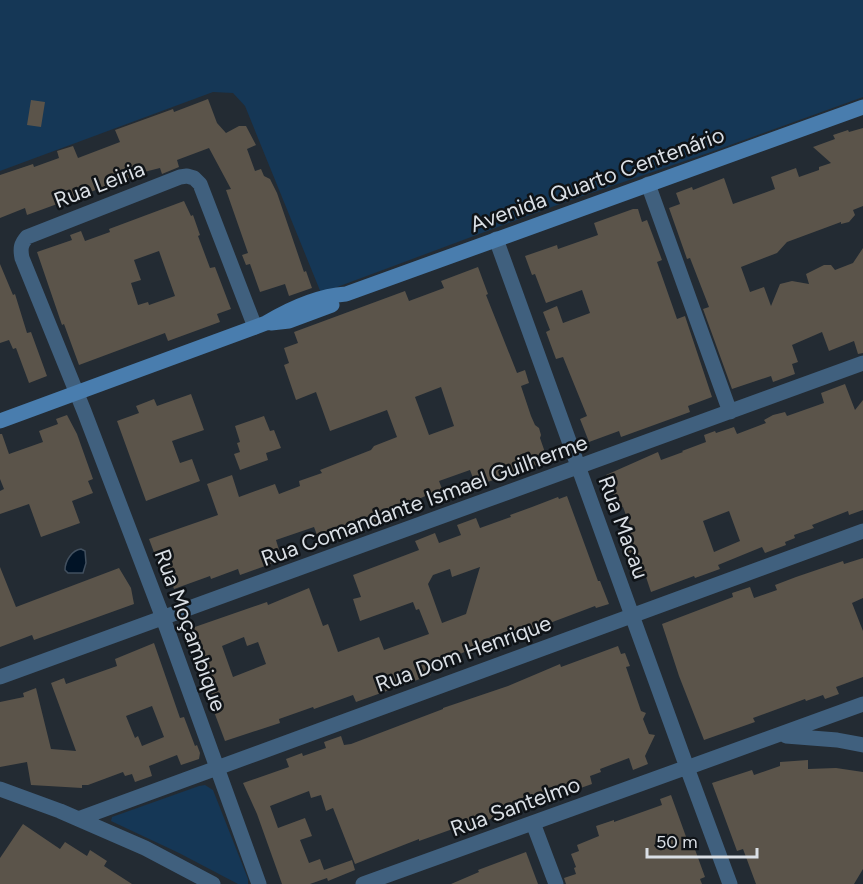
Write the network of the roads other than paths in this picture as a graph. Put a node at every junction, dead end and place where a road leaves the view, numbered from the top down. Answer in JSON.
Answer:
{"nodes":[{"id":1,"x":863,"y":107,"type":"edge"},
{"id":2,"x":648,"y":184,"type":"junction"},
{"id":3,"x":496,"y":239,"type":"junction"},
{"id":4,"x":260,"y":325,"type":"junction"},
{"id":5,"x":863,"y":363,"type":"edge"},
{"id":6,"x":77,"y":392,"type":"junction"},
{"id":7,"x":730,"y":412,"type":"junction"},
{"id":8,"x":0,"y":421,"type":"edge"},
{"id":9,"x":578,"y":468,"type":"junction"},
{"id":10,"x":863,"y":531,"type":"edge"},
{"id":11,"x":633,"y":616,"type":"junction"},
{"id":12,"x":164,"y":618,"type":"junction"},
{"id":13,"x":0,"y":677,"type":"edge"},
{"id":14,"x":863,"y":704,"type":"edge"},
{"id":15,"x":780,"y":735,"type":"junction"},
{"id":16,"x":863,"y":745,"type":"edge"},
{"id":17,"x":218,"y":766,"type":"junction"},
{"id":18,"x":687,"y":768,"type":"junction"},
{"id":19,"x":0,"y":789,"type":"edge"},
{"id":20,"x":78,"y":819,"type":"junction"},
{"id":21,"x":533,"y":823,"type":"junction"},
{"id":22,"x":213,"y":884,"type":"edge"},
{"id":23,"x":259,"y":884,"type":"edge"},
{"id":24,"x":363,"y":884,"type":"edge"},
{"id":25,"x":556,"y":884,"type":"edge"},
{"id":26,"x":730,"y":884,"type":"edge"}],
"edges":[{"from":1,"to":2,"type":"street","name":"Avenida Quarto Centenário"},
{"from":2,"to":3,"type":"street","name":"Avenida Quarto Centenário"},
{"from":2,"to":7,"type":"street"},
{"from":3,"to":4,"type":"street","name":"Avenida Quarto Centenário"},
{"from":3,"to":9,"type":"street","name":"Rua Macau"},
{"from":4,"to":6,"type":"street","name":"Avenida Quarto Centenário"},
{"from":4,"to":6,"type":"street","name":"Rua Leiria"},
{"from":5,"to":7,"type":"street","name":"Rua Comandante Ismael Guilherme"},
{"from":6,"to":8,"type":"street","name":"Avenida Quarto Centenário"},
{"from":6,"to":12,"type":"street","name":"Rua Moçambique"},
{"from":7,"to":9,"type":"street","name":"Rua Comandante Ismael Guilherme"},
{"from":9,"to":11,"type":"street","name":"Rua Macau"},
{"from":9,"to":12,"type":"street","name":"Rua Comandante Ismael Guilherme"},
{"from":10,"to":11,"type":"street","name":"Rua Dom Henrique"},
{"from":11,"to":17,"type":"street","name":"Rua Dom Henrique"},
{"from":11,"to":18,"type":"street","name":"Rua Macau"},
{"from":12,"to":13,"type":"street","name":"Rua Comandante Ismael Guilherme"},
{"from":12,"to":17,"type":"street","name":"Rua Moçambique"},
{"from":14,"to":15,"type":"street","name":"Rua Santelmo"},
{"from":15,"to":16,"type":"street"},
{"from":15,"to":18,"type":"street","name":"Rua Santelmo"},
{"from":17,"to":20,"type":"street","name":"Rua Dom Henrique"},
{"from":17,"to":23,"type":"street","name":"Rua Moçambique"},
{"from":18,"to":21,"type":"street","name":"Rua Santelmo"},
{"from":18,"to":26,"type":"street","name":"Rua Macau"},
{"from":19,"to":20,"type":"street"},
{"from":20,"to":22,"type":"street"},
{"from":21,"to":24,"type":"street","name":"Rua Santelmo"},
{"from":21,"to":25,"type":"street"}]}
